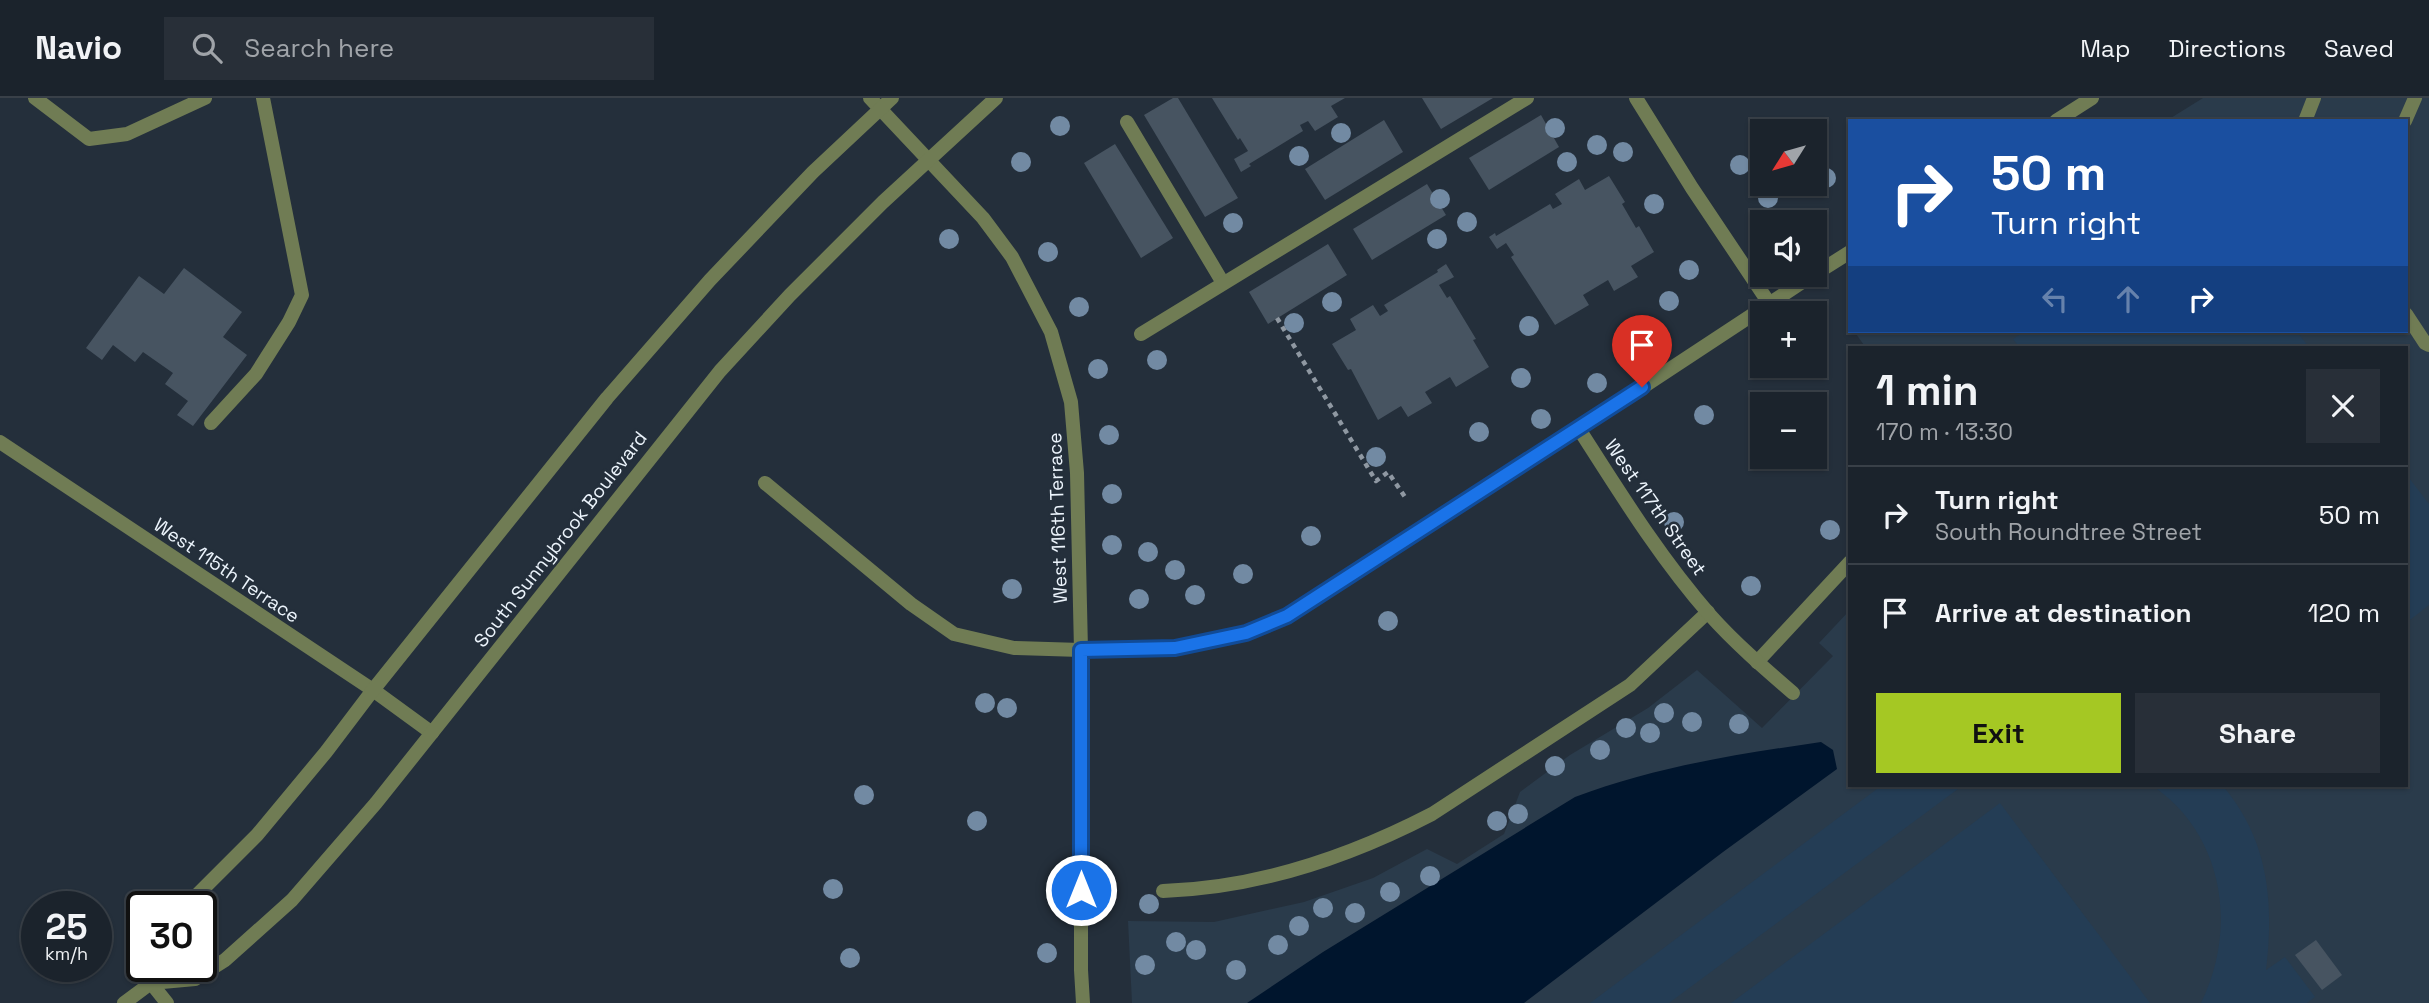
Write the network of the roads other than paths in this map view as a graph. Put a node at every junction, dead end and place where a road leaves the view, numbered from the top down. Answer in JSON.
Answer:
{"nodes":[{"id":1,"x":35,"y":98,"type":"edge"},
{"id":2,"x":205,"y":98,"type":"edge"},
{"id":3,"x":263,"y":98,"type":"edge"},
{"id":4,"x":892,"y":98,"type":"edge"},
{"id":5,"x":996,"y":98,"type":"edge"},
{"id":6,"x":1527,"y":98,"type":"edge"},
{"id":7,"x":1636,"y":98,"type":"edge"},
{"id":8,"x":2092,"y":98,"type":"edge"},
{"id":9,"x":2314,"y":98,"type":"edge"},
{"id":10,"x":2415,"y":98,"type":"edge"},
{"id":11,"x":875,"y":103,"type":"edge"},
{"id":12,"x":2059,"y":119,"type":"edge"},
{"id":13,"x":2306,"y":119,"type":"edge"},
{"id":14,"x":2406,"y":119,"type":"edge"},
{"id":15,"x":1127,"y":122,"type":"dead end"},
{"id":16,"x":929,"y":159,"type":"junction"},
{"id":17,"x":1848,"y":253,"type":"edge"},
{"id":18,"x":1827,"y":266,"type":"edge"},
{"id":19,"x":1223,"y":283,"type":"junction"},
{"id":20,"x":1794,"y":287,"type":"edge"},
{"id":21,"x":1768,"y":301,"type":"edge"},
{"id":22,"x":1772,"y":301,"type":"edge"},
{"id":23,"x":1750,"y":316,"type":"edge"},
{"id":24,"x":2408,"y":316,"type":"edge"},
{"id":25,"x":1141,"y":334,"type":"dead end"},
{"id":26,"x":2428,"y":340,"type":"edge"},
{"id":27,"x":211,"y":423,"type":"dead end"},
{"id":28,"x":1579,"y":429,"type":"junction"},
{"id":29,"x":1,"y":443,"type":"edge"},
{"id":30,"x":765,"y":483,"type":"dead end"},
{"id":31,"x":1848,"y":564,"type":"edge"},
{"id":32,"x":1708,"y":612,"type":"junction"},
{"id":33,"x":1081,"y":650,"type":"junction"},
{"id":34,"x":1757,"y":662,"type":"junction"},
{"id":35,"x":373,"y":690,"type":"junction"},
{"id":36,"x":1793,"y":693,"type":"dead end"},
{"id":37,"x":432,"y":733,"type":"junction"},
{"id":38,"x":201,"y":891,"type":"edge"},
{"id":39,"x":1163,"y":891,"type":"dead end"},
{"id":40,"x":151,"y":983,"type":"junction"},
{"id":41,"x":124,"y":1003,"type":"edge"},
{"id":42,"x":167,"y":1003,"type":"edge"},
{"id":43,"x":1083,"y":1003,"type":"edge"}],
"edges":[{"from":1,"to":2,"type":"street"},
{"from":3,"to":27,"type":"street"},
{"from":4,"to":11,"type":"street"},
{"from":5,"to":16,"type":"street","name":"South Sunnybrook Boulevard"},
{"from":6,"to":19,"type":"street"},
{"from":7,"to":21,"type":"street"},
{"from":8,"to":12,"type":"street"},
{"from":9,"to":13,"type":"street"},
{"from":10,"to":14,"type":"street"},
{"from":11,"to":16,"type":"street","name":"West 116th Terrace"},
{"from":11,"to":35,"type":"street"},
{"from":15,"to":19,"type":"street"},
{"from":16,"to":33,"type":"street","name":"West 116th Terrace"},
{"from":16,"to":37,"type":"street","name":"South Sunnybrook Boulevard"},
{"from":17,"to":18,"type":"street"},
{"from":19,"to":25,"type":"street"},
{"from":20,"to":22,"type":"street"},
{"from":23,"to":28,"type":"street"},
{"from":24,"to":26,"type":"street"},
{"from":28,"to":32,"type":"street","name":"West 117th Street"},
{"from":28,"to":33,"type":"street"},
{"from":29,"to":35,"type":"street","name":"West 115th Terrace"},
{"from":30,"to":33,"type":"street"},
{"from":31,"to":34,"type":"street"},
{"from":32,"to":34,"type":"street","name":"West 117th Street"},
{"from":32,"to":39,"type":"street"},
{"from":33,"to":43,"type":"street","name":"West 116th Terrace"},
{"from":34,"to":36,"type":"street","name":"West 117th Street"},
{"from":35,"to":37,"type":"street","name":"West 115th Terrace"},
{"from":35,"to":38,"type":"street"},
{"from":37,"to":40,"type":"street","name":"South Sunnybrook Boulevard"},
{"from":40,"to":41,"type":"street"},
{"from":40,"to":42,"type":"street"}]}
